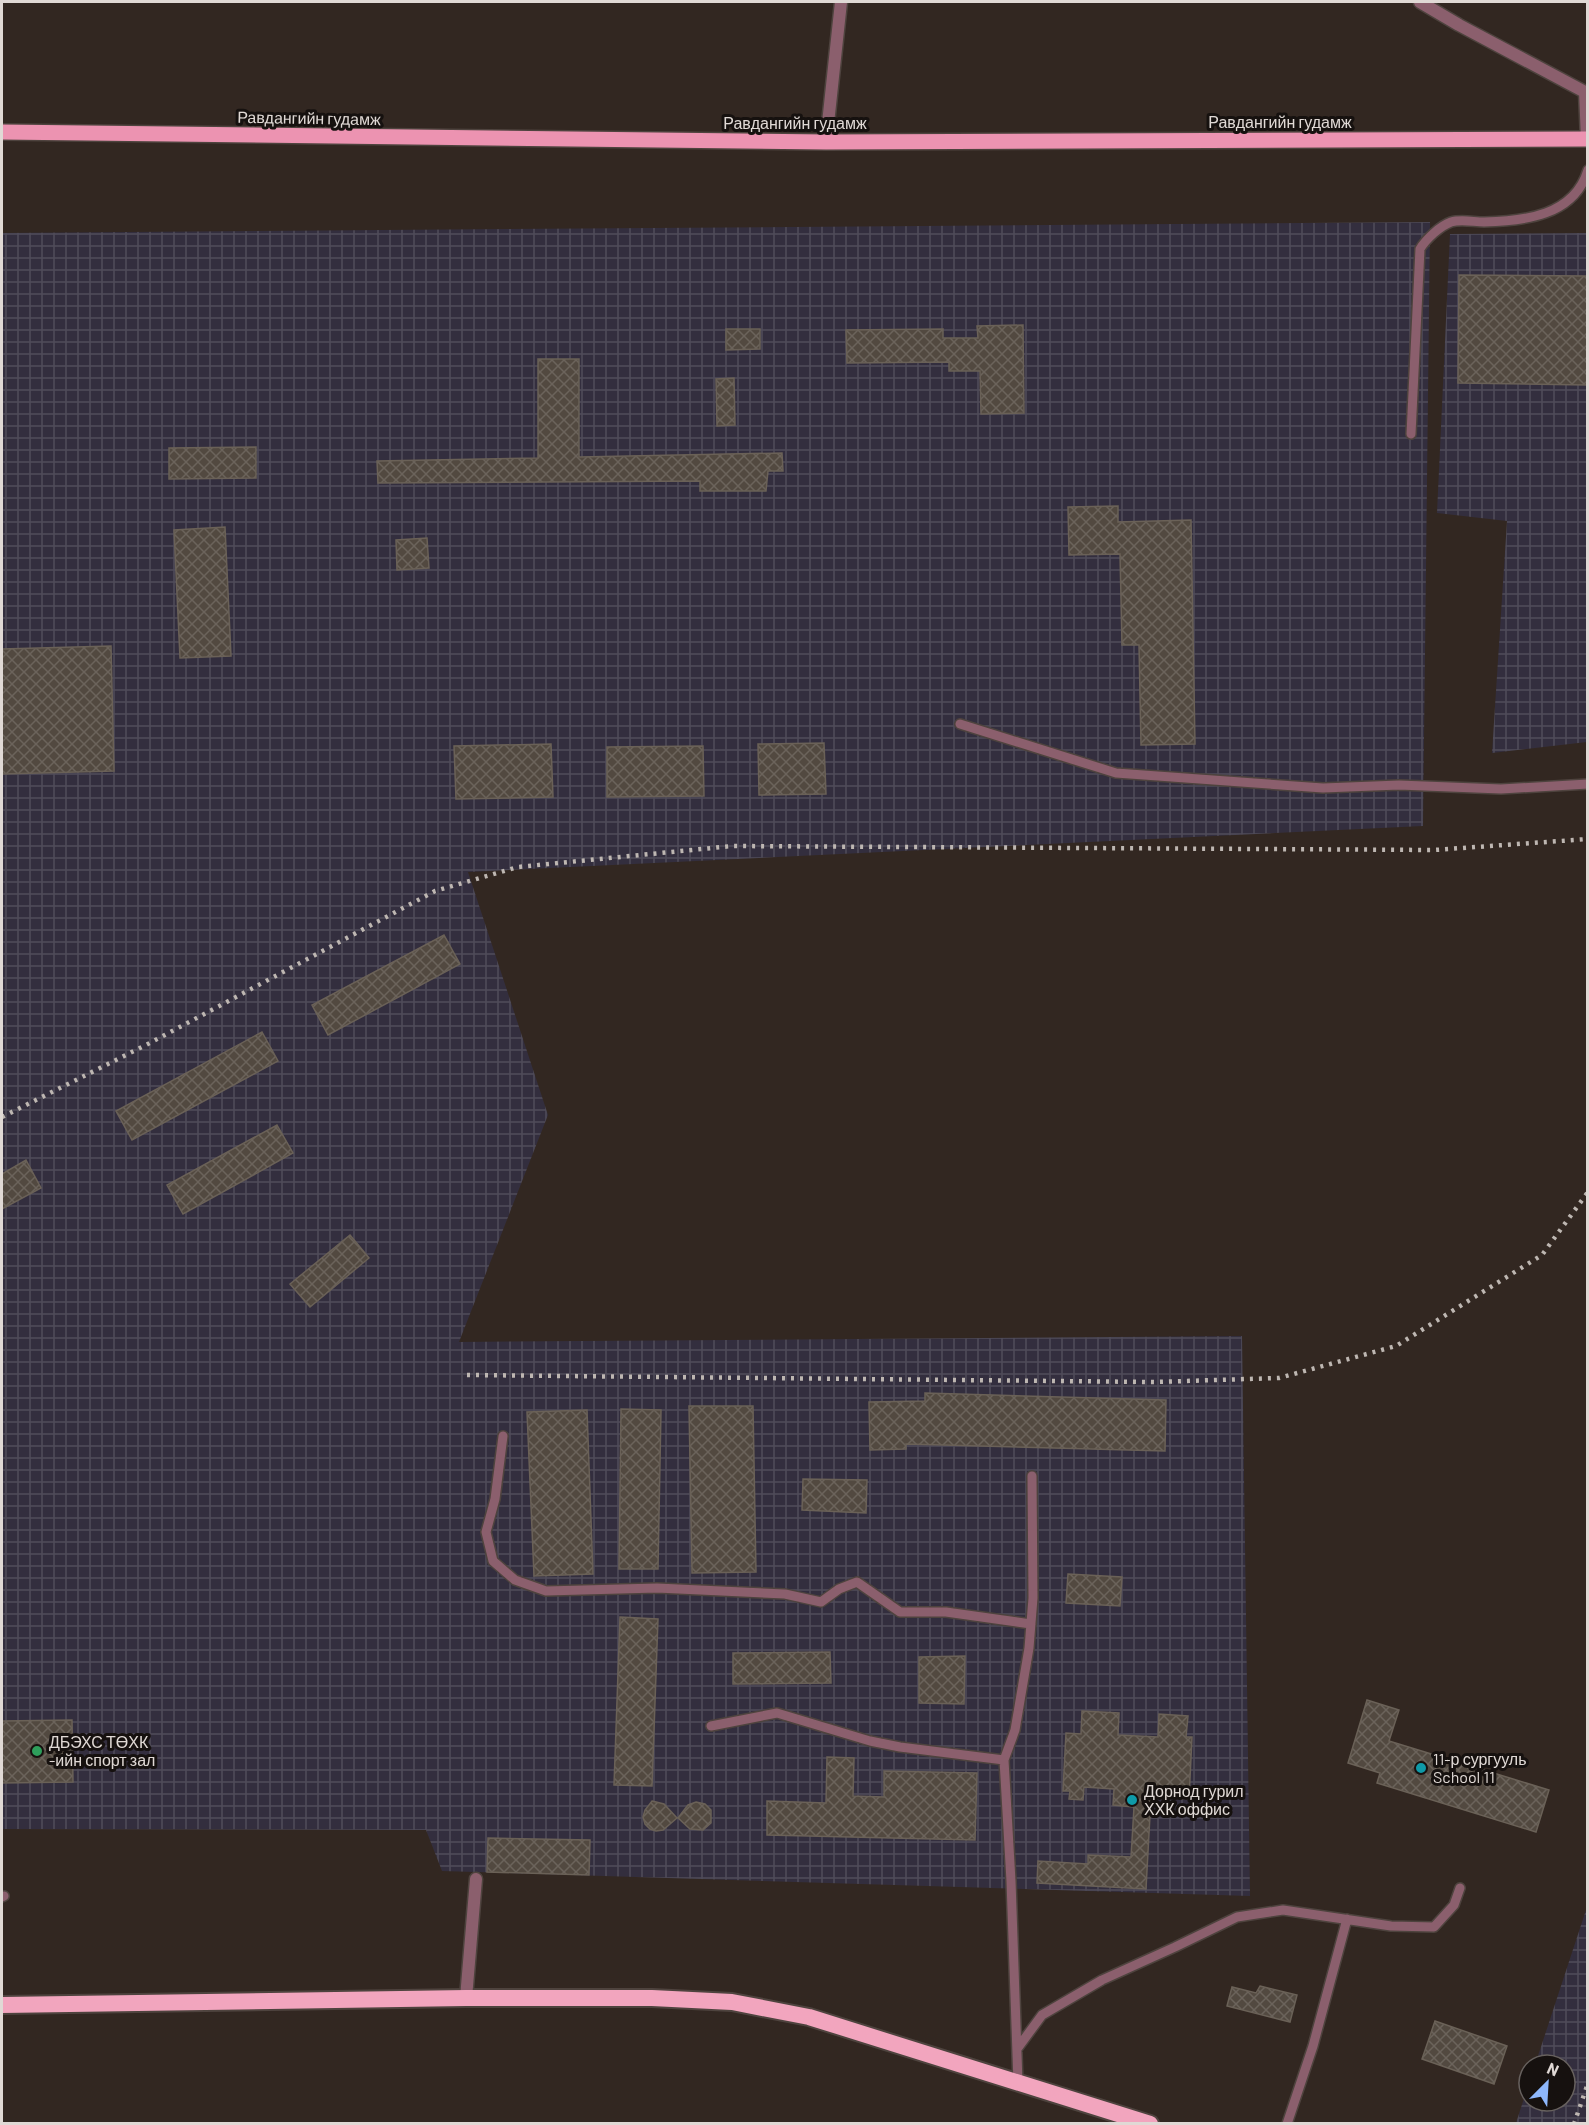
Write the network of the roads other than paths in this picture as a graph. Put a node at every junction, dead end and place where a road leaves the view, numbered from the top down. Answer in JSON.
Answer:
{"nodes":[{"id":1,"x":842,"y":2,"type":"edge"},
{"id":2,"x":1420,"y":2,"type":"edge"},
{"id":3,"x":1586,"y":88,"type":"edge"},
{"id":4,"x":2,"y":132,"type":"edge"},
{"id":5,"x":1587,"y":139,"type":"edge"},
{"id":6,"x":826,"y":142,"type":"junction"},
{"id":7,"x":1587,"y":147,"type":"edge"},
{"id":8,"x":1587,"y":170,"type":"edge"},
{"id":9,"x":1411,"y":434,"type":"dead end"},
{"id":10,"x":960,"y":724,"type":"dead end"},
{"id":11,"x":1587,"y":784,"type":"edge"},
{"id":12,"x":503,"y":1436,"type":"dead end"},
{"id":13,"x":1032,"y":1476,"type":"dead end"},
{"id":14,"x":1031,"y":1624,"type":"junction"},
{"id":15,"x":711,"y":1726,"type":"dead end"},
{"id":16,"x":1004,"y":1760,"type":"junction"},
{"id":17,"x":476,"y":1879,"type":"dead end"},
{"id":18,"x":1460,"y":1888,"type":"dead end"},
{"id":19,"x":1347,"y":1919,"type":"junction"},
{"id":20,"x":466,"y":1998,"type":"junction"},
{"id":21,"x":2,"y":2005,"type":"edge"},
{"id":22,"x":1017,"y":2049,"type":"junction"},
{"id":23,"x":1018,"y":2083,"type":"junction"},
{"id":24,"x":1150,"y":2124,"type":"edge"},
{"id":25,"x":1287,"y":2124,"type":"edge"}],
"edges":[{"from":1,"to":6,"type":"street"},
{"from":2,"to":3,"type":"street"},
{"from":3,"to":5,"type":"street"},
{"from":4,"to":6,"type":"main road","name":"Равдангийн гудамж"},
{"from":5,"to":6,"type":"main road","name":"Равдангийн гудамж"},
{"from":5,"to":7,"type":"lane"},
{"from":8,"to":9,"type":"lane"},
{"from":10,"to":11,"type":"lane"},
{"from":12,"to":14,"type":"lane"},
{"from":13,"to":14,"type":"lane"},
{"from":14,"to":16,"type":"lane"},
{"from":15,"to":16,"type":"lane"},
{"from":16,"to":22,"type":"lane"},
{"from":17,"to":20,"type":"street"},
{"from":18,"to":19,"type":"lane"},
{"from":19,"to":22,"type":"lane"},
{"from":19,"to":25,"type":"lane"},
{"from":20,"to":21,"type":"highway"},
{"from":20,"to":23,"type":"highway"},
{"from":22,"to":23,"type":"lane"},
{"from":23,"to":24,"type":"highway"}]}
